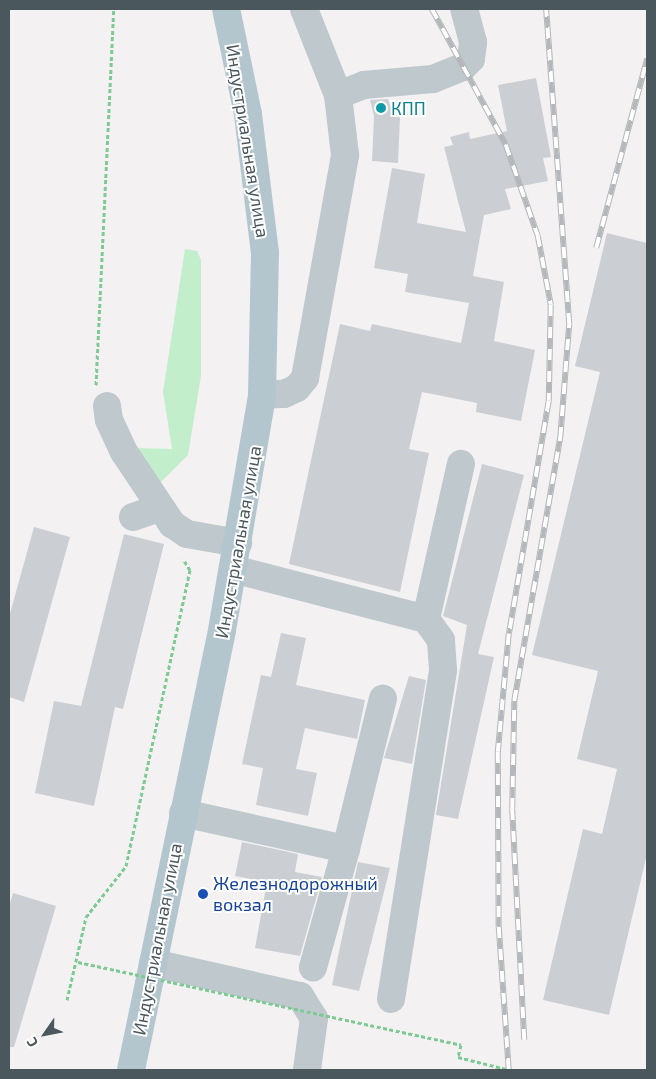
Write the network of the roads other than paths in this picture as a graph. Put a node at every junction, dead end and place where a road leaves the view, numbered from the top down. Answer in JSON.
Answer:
{"nodes":[{"id":1,"x":226,"y":9,"type":"edge"},
{"id":2,"x":304,"y":9,"type":"edge"},
{"id":3,"x":464,"y":9,"type":"edge"},
{"id":4,"x":338,"y":95,"type":"junction"},
{"id":5,"x":262,"y":395,"type":"junction"},
{"id":6,"x":107,"y":406,"type":"dead end"},
{"id":7,"x":461,"y":464,"type":"dead end"},
{"id":8,"x":159,"y":508,"type":"junction"},
{"id":9,"x":133,"y":517,"type":"dead end"},
{"id":10,"x":238,"y":543,"type":"junction"},
{"id":11,"x":233,"y":570,"type":"junction"},
{"id":12,"x":426,"y":619,"type":"junction"},
{"id":13,"x":383,"y":698,"type":"dead end"},
{"id":14,"x":183,"y":813,"type":"junction"},
{"id":15,"x":346,"y":849,"type":"junction"},
{"id":16,"x":153,"y":963,"type":"junction"},
{"id":17,"x":313,"y":967,"type":"dead end"},
{"id":18,"x":391,"y":999,"type":"dead end"},
{"id":19,"x":131,"y":1070,"type":"edge"},
{"id":20,"x":307,"y":1070,"type":"edge"}],
"edges":[{"from":1,"to":5,"type":"main road","name":"Индустриальная улица"},
{"from":2,"to":4,"type":"lane"},
{"from":3,"to":4,"type":"lane"},
{"from":4,"to":5,"type":"lane"},
{"from":5,"to":10,"type":"main road","name":"Индустриальная улица"},
{"from":6,"to":8,"type":"lane"},
{"from":7,"to":12,"type":"lane"},
{"from":8,"to":9,"type":"lane"},
{"from":8,"to":10,"type":"lane"},
{"from":10,"to":11,"type":"main road","name":"Индустриальная улица"},
{"from":11,"to":12,"type":"lane"},
{"from":11,"to":14,"type":"main road","name":"Индустриальная улица"},
{"from":12,"to":18,"type":"lane"},
{"from":13,"to":15,"type":"lane"},
{"from":14,"to":15,"type":"lane"},
{"from":14,"to":16,"type":"main road","name":"Индустриальная улица"},
{"from":15,"to":17,"type":"lane"},
{"from":16,"to":19,"type":"main road","name":"Индустриальная улица"},
{"from":16,"to":20,"type":"lane"}]}
